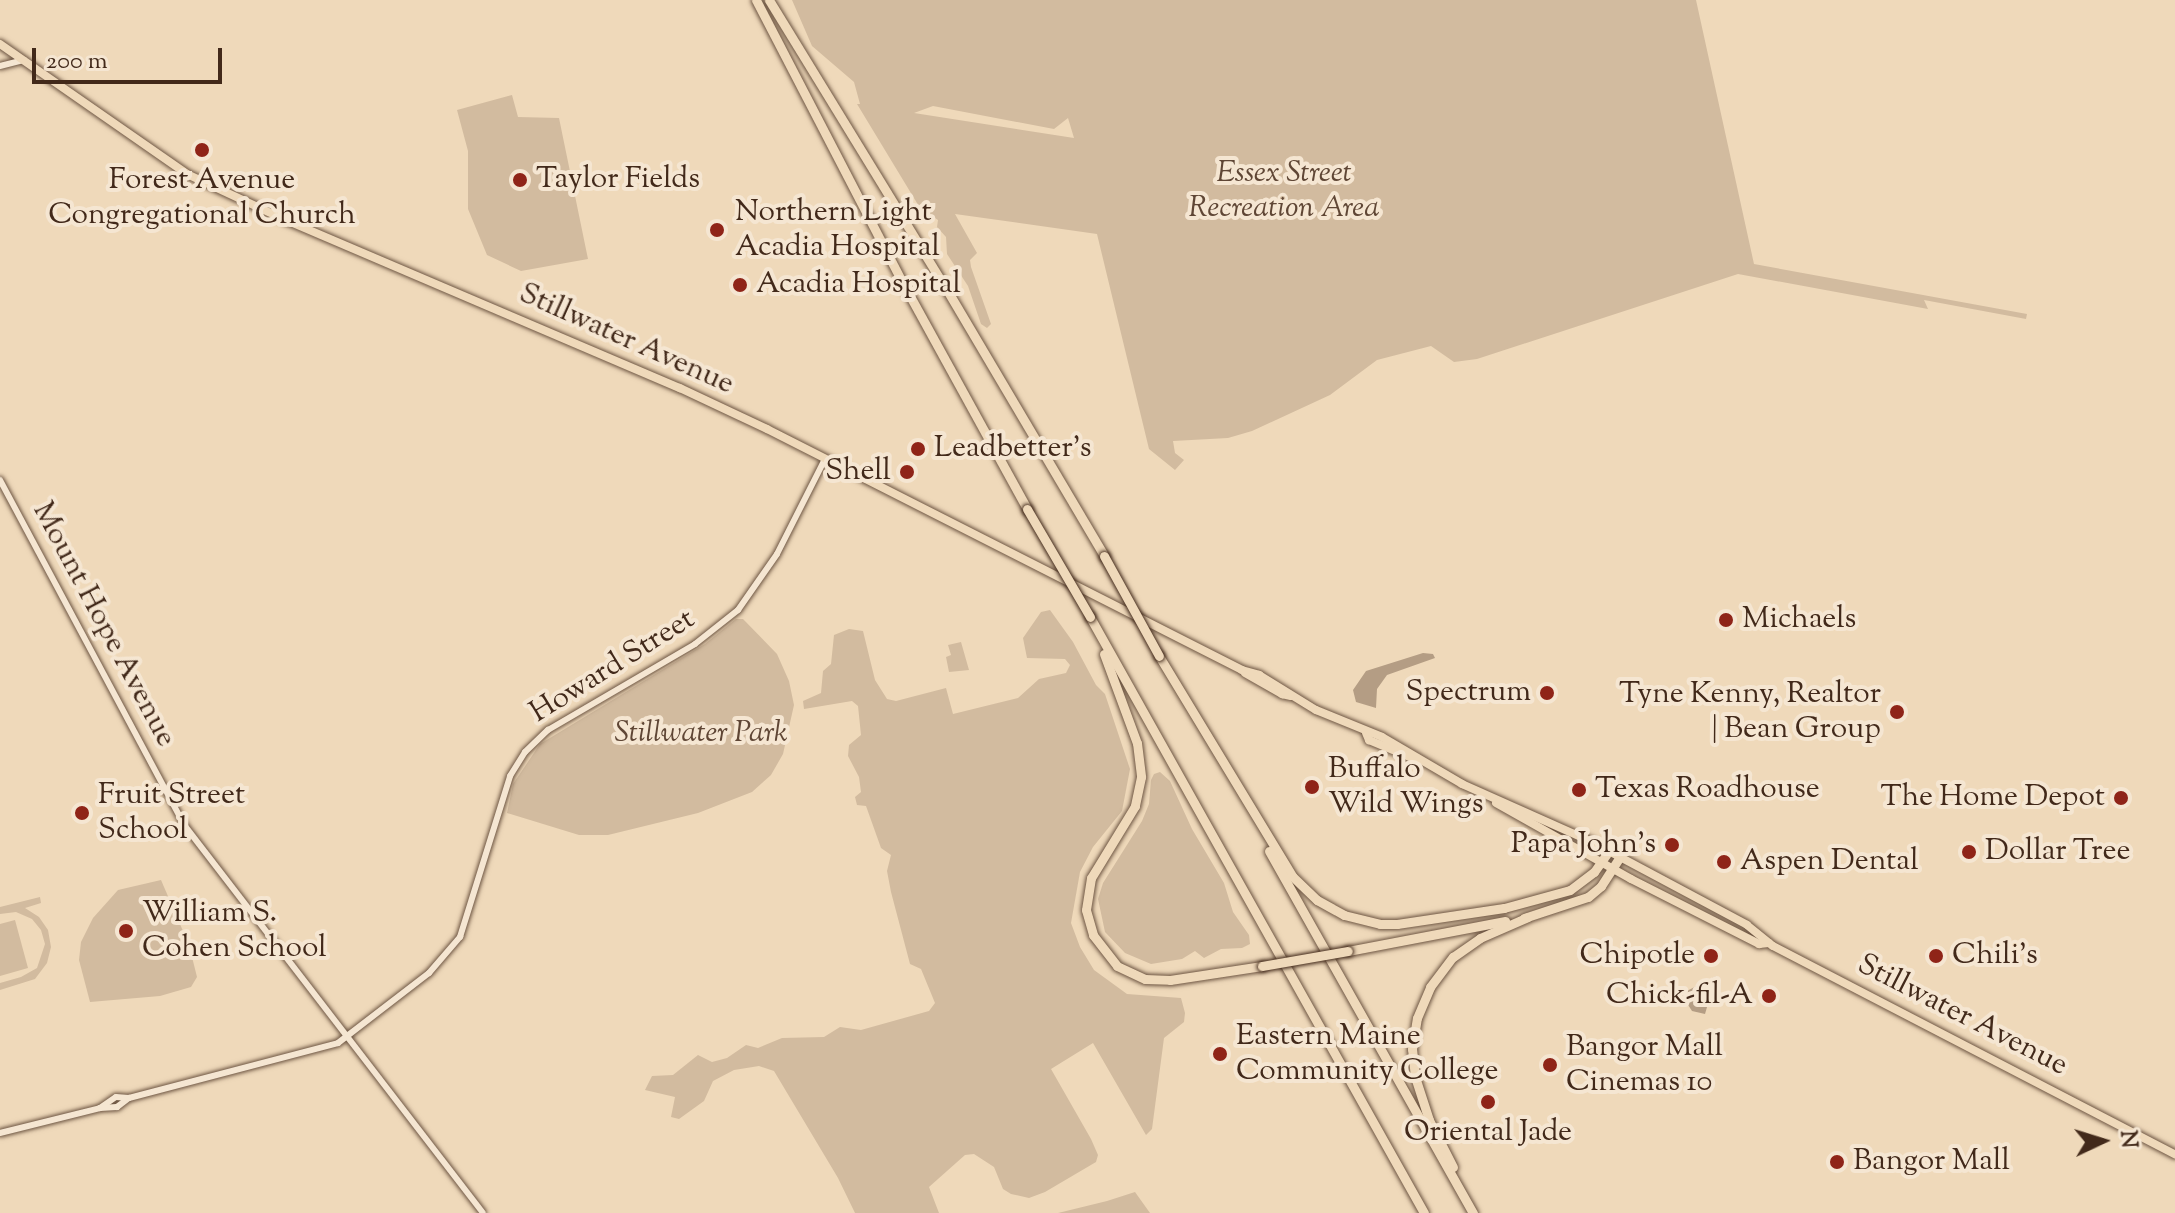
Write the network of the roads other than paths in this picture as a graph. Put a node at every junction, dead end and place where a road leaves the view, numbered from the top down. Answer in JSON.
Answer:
{"nodes":[{"id":1,"x":756,"y":0,"type":"edge"},
{"id":2,"x":769,"y":0,"type":"edge"},
{"id":3,"x":0,"y":44,"type":"edge"},
{"id":4,"x":25,"y":60,"type":"junction"},
{"id":5,"x":0,"y":66,"type":"edge"},
{"id":6,"x":825,"y":459,"type":"junction"},
{"id":7,"x":0,"y":480,"type":"edge"},
{"id":8,"x":1090,"y":617,"type":"junction"},
{"id":9,"x":1239,"y":791,"type":"junction"},
{"id":10,"x":1489,"y":797,"type":"junction"},
{"id":11,"x":1608,"y":852,"type":"junction"},
{"id":12,"x":1619,"y":858,"type":"junction"},
{"id":13,"x":1601,"y":862,"type":"junction"},
{"id":14,"x":1614,"y":869,"type":"junction"},
{"id":15,"x":1528,"y":917,"type":"junction"},
{"id":16,"x":1769,"y":943,"type":"junction"},
{"id":17,"x":347,"y":1036,"type":"junction"},
{"id":18,"x":0,"y":1133,"type":"edge"},
{"id":19,"x":2175,"y":1154,"type":"edge"},
{"id":20,"x":483,"y":1213,"type":"edge"},
{"id":21,"x":1424,"y":1213,"type":"edge"},
{"id":22,"x":1475,"y":1213,"type":"edge"}],
"edges":[{"from":1,"to":8,"type":"highway","bridge":true},
{"from":2,"to":9,"type":"highway","bridge":true},
{"from":3,"to":4,"type":"main road","name":"Stillwater Avenue"},
{"from":4,"to":5,"type":"street"},
{"from":4,"to":6,"type":"main road","name":"Stillwater Avenue"},
{"from":6,"to":10,"type":"main road","name":"Stillwater Avenue"},
{"from":6,"to":17,"type":"street","name":"Howard Street"},
{"from":7,"to":17,"type":"street","name":"Mount Hope Avenue"},
{"from":8,"to":15,"type":"highway","bridge":true},
{"from":8,"to":21,"type":"highway"},
{"from":9,"to":13,"type":"highway"},
{"from":9,"to":22,"type":"highway"},
{"from":10,"to":11,"type":"main road","name":"Stillwater Avenue"},
{"from":10,"to":13,"type":"main road","name":"Stillwater Avenue"},
{"from":11,"to":12,"type":"main road","name":"Stillwater Avenue"},
{"from":11,"to":13,"type":"highway"},
{"from":12,"to":14,"type":"highway"},
{"from":12,"to":16,"type":"main road","name":"Stillwater Avenue"},
{"from":13,"to":14,"type":"main road","name":"Stillwater Avenue"},
{"from":14,"to":15,"type":"highway"},
{"from":14,"to":16,"type":"main road","name":"Stillwater Avenue"},
{"from":15,"to":22,"type":"highway"},
{"from":16,"to":19,"type":"main road","name":"Stillwater Avenue"},
{"from":17,"to":18,"type":"street","name":"Howard Street"},
{"from":17,"to":20,"type":"street","name":"Mount Hope Avenue"}]}
